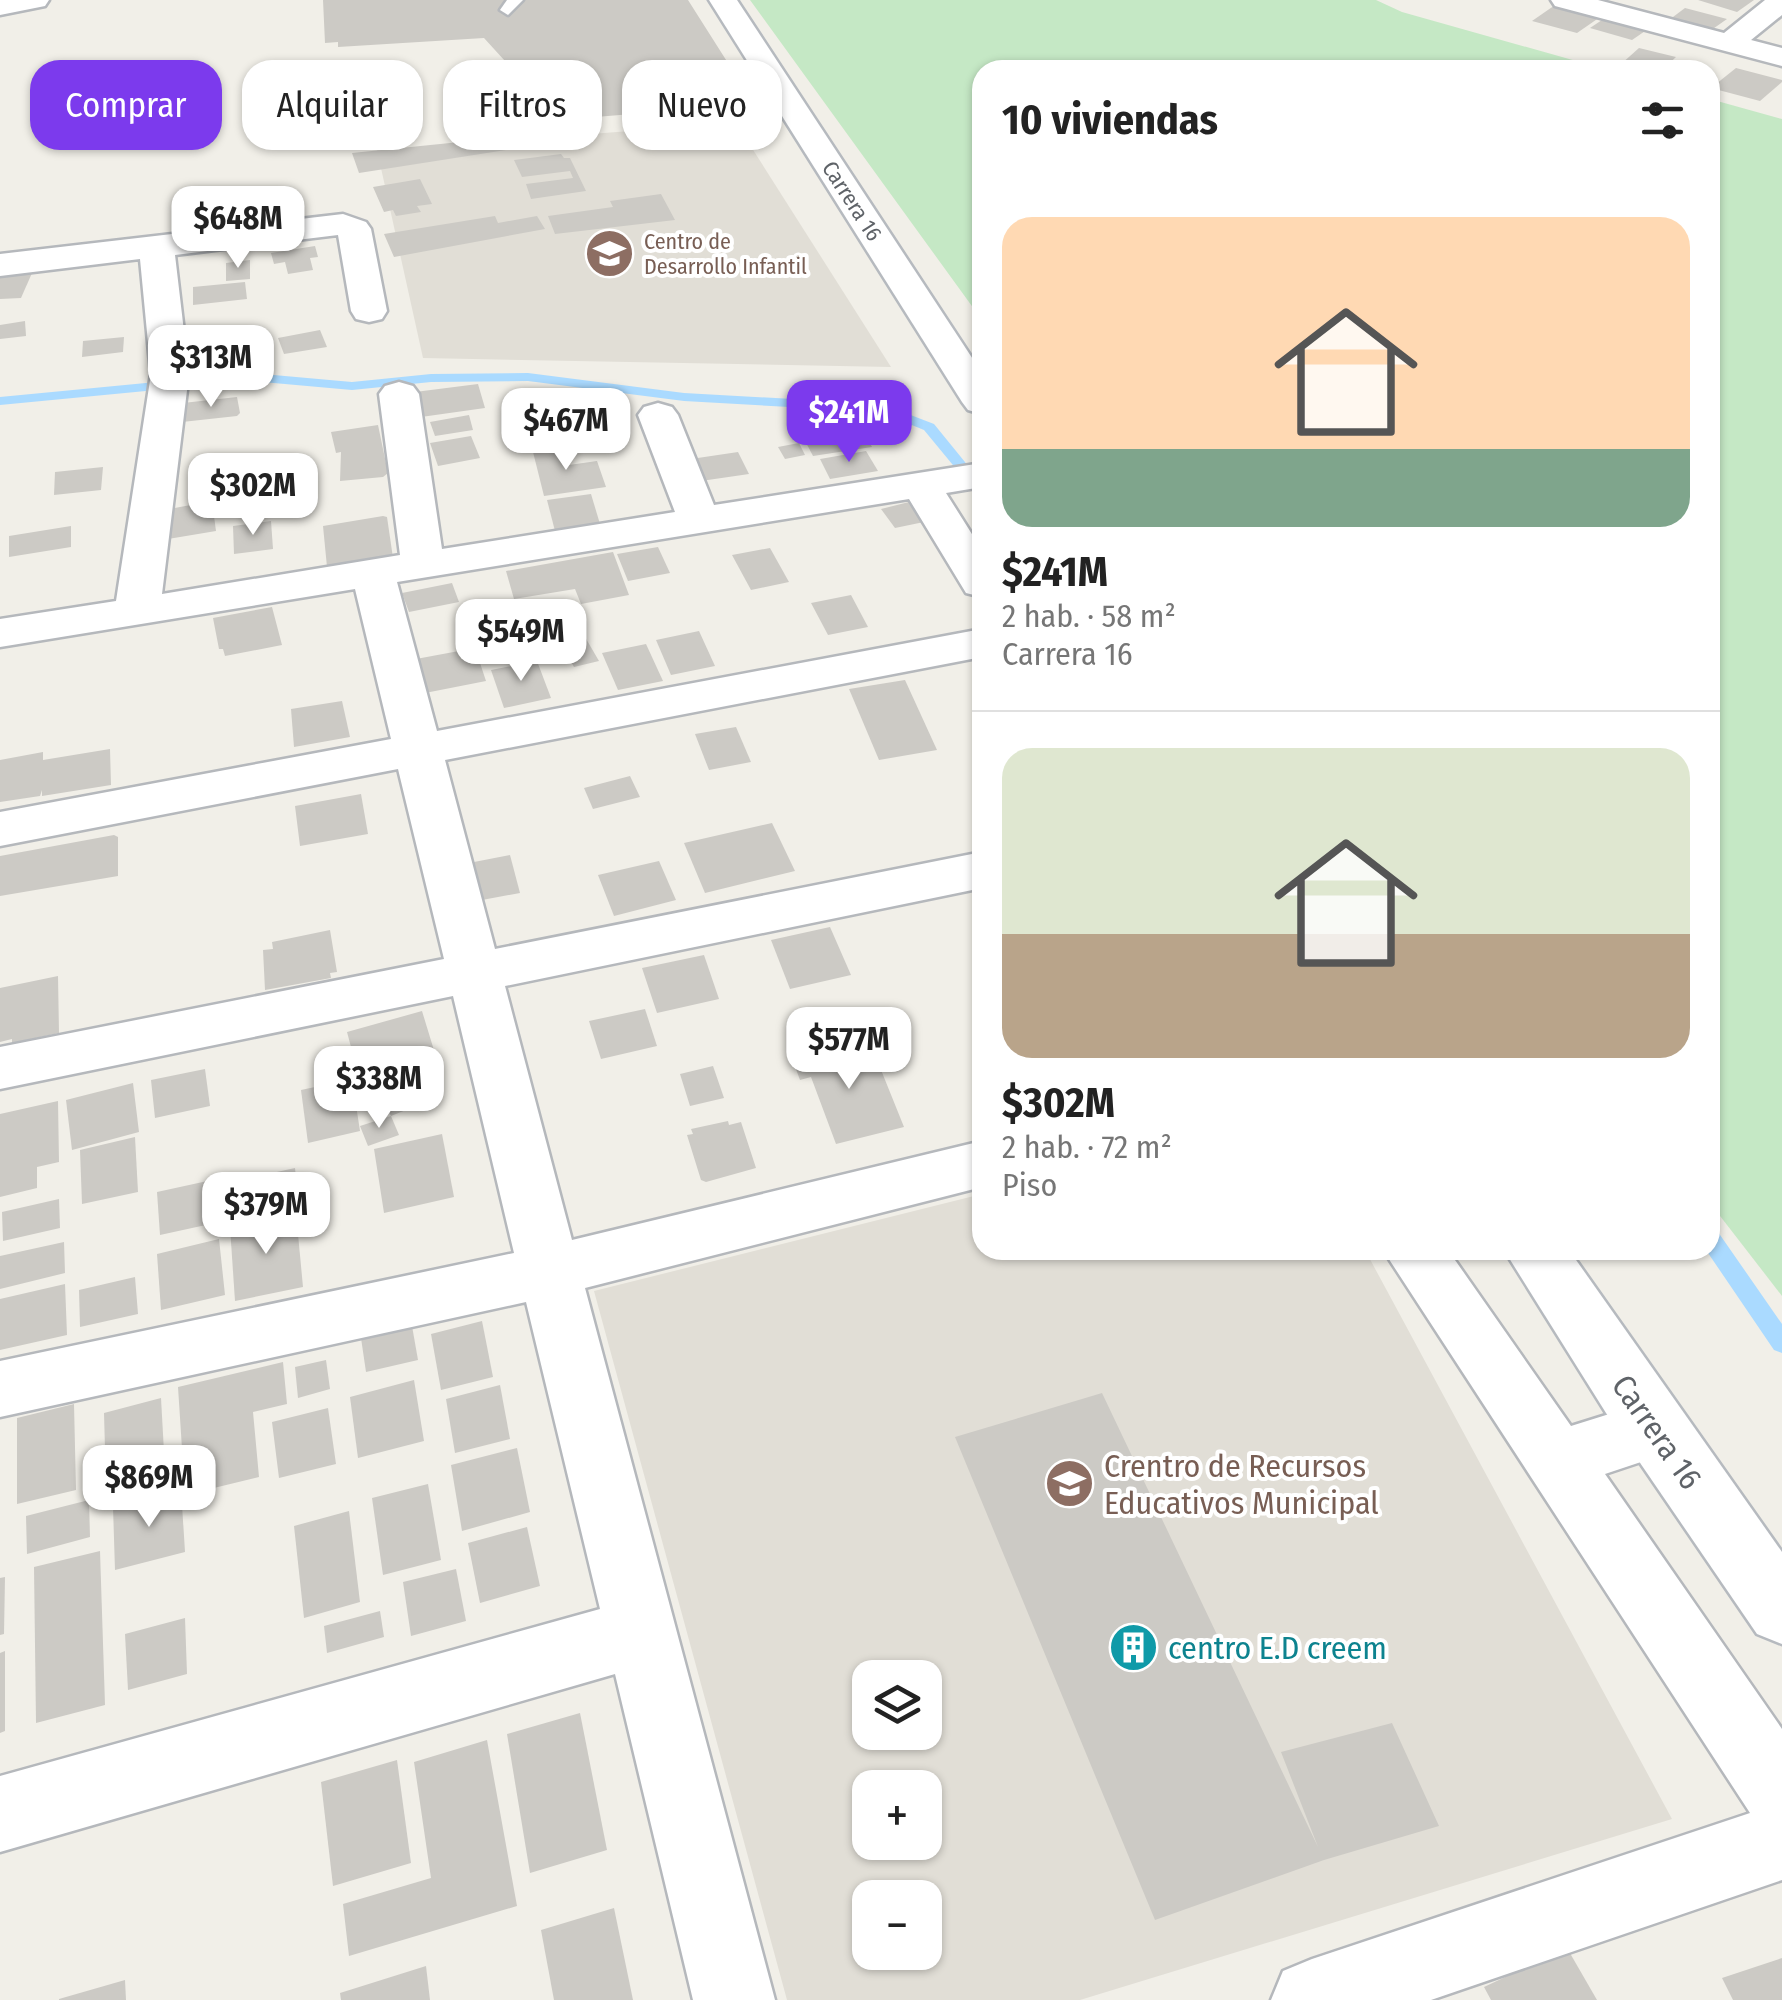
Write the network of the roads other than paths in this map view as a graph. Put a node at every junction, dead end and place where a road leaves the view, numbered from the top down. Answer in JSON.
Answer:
{"nodes":[{"id":1,"x":35,"y":0,"type":"edge"},
{"id":2,"x":723,"y":0,"type":"edge"},
{"id":3,"x":1565,"y":0,"type":"edge"},
{"id":4,"x":1782,"y":1,"type":"edge"},
{"id":5,"x":0,"y":6,"type":"edge"},
{"id":6,"x":1729,"y":43,"type":"junction"},
{"id":7,"x":1782,"y":57,"type":"edge"},
{"id":8,"x":157,"y":247,"type":"junction"},
{"id":9,"x":0,"y":265,"type":"edge"},
{"id":10,"x":369,"y":311,"type":"dead end"},
{"id":11,"x":972,"y":386,"type":"edge"},
{"id":12,"x":399,"y":394,"type":"dead end"},
{"id":13,"x":658,"y":415,"type":"dead end"},
{"id":14,"x":972,"y":476,"type":"edge"},
{"id":15,"x":920,"y":484,"type":"junction"},
{"id":16,"x":699,"y":520,"type":"junction"},
{"id":17,"x":972,"y":568,"type":"edge"},
{"id":18,"x":398,"y":569,"type":"junction"},
{"id":19,"x":137,"y":611,"type":"junction"},
{"id":20,"x":0,"y":633,"type":"edge"},
{"id":21,"x":972,"y":645,"type":"edge"},
{"id":22,"x":418,"y":750,"type":"junction"},
{"id":23,"x":0,"y":829,"type":"edge"},
{"id":24,"x":972,"y":872,"type":"edge"},
{"id":25,"x":474,"y":972,"type":"junction"},
{"id":26,"x":0,"y":1068,"type":"edge"},
{"id":27,"x":972,"y":1166,"type":"edge"},
{"id":28,"x":1421,"y":1260,"type":"edge"},
{"id":29,"x":1543,"y":1260,"type":"edge"},
{"id":30,"x":550,"y":1271,"type":"junction"},
{"id":31,"x":0,"y":1389,"type":"edge"},
{"id":32,"x":1654,"y":1429,"type":"junction"},
{"id":33,"x":1557,"y":1460,"type":"junction"},
{"id":34,"x":1782,"y":1610,"type":"edge"},
{"id":35,"x":641,"y":1632,"type":"junction"},
{"id":36,"x":1782,"y":1794,"type":"edge"},
{"id":37,"x":0,"y":1814,"type":"edge"},
{"id":38,"x":1782,"y":1840,"type":"edge"},
{"id":39,"x":734,"y":2000,"type":"edge"},
{"id":40,"x":1312,"y":2000,"type":"edge"}],
"edges":[{"from":1,"to":5,"type":"street"},
{"from":2,"to":11,"type":"street","name":"Carrera 16"},
{"from":3,"to":6,"type":"street"},
{"from":4,"to":6,"type":"street"},
{"from":6,"to":7,"type":"street"},
{"from":8,"to":9,"type":"street"},
{"from":8,"to":10,"type":"street"},
{"from":8,"to":19,"type":"street"},
{"from":12,"to":18,"type":"street"},
{"from":13,"to":16,"type":"street"},
{"from":14,"to":15,"type":"street"},
{"from":15,"to":16,"type":"street"},
{"from":15,"to":17,"type":"street"},
{"from":16,"to":18,"type":"street"},
{"from":18,"to":19,"type":"street"},
{"from":18,"to":22,"type":"street"},
{"from":19,"to":20,"type":"street"},
{"from":21,"to":22,"type":"street"},
{"from":22,"to":23,"type":"street"},
{"from":22,"to":25,"type":"street"},
{"from":24,"to":25,"type":"street"},
{"from":25,"to":26,"type":"street"},
{"from":25,"to":30,"type":"street"},
{"from":27,"to":30,"type":"street"},
{"from":28,"to":33,"type":"street"},
{"from":29,"to":32,"type":"street","name":"Carrera 16"},
{"from":30,"to":31,"type":"street"},
{"from":30,"to":35,"type":"street"},
{"from":32,"to":33,"type":"street"},
{"from":32,"to":34,"type":"street","name":"Carrera 16"},
{"from":33,"to":36,"type":"street"},
{"from":35,"to":37,"type":"street"},
{"from":35,"to":39,"type":"street"},
{"from":38,"to":40,"type":"street"}]}
